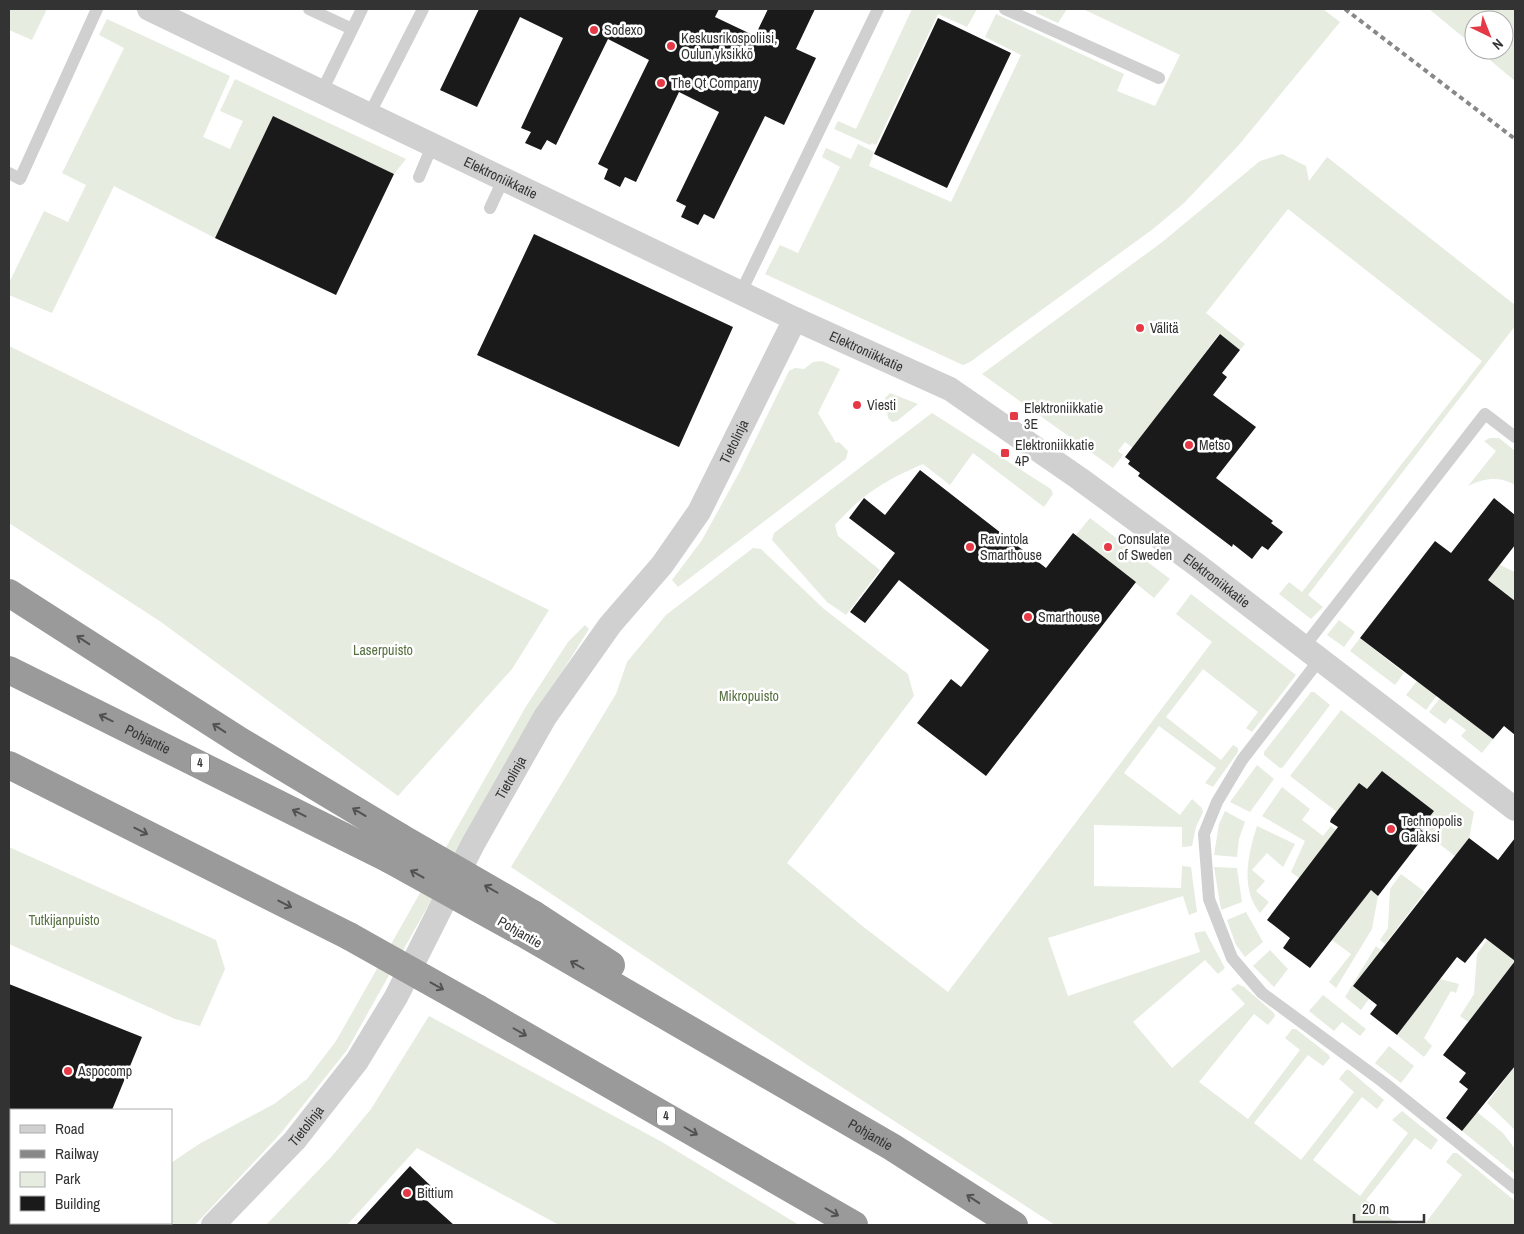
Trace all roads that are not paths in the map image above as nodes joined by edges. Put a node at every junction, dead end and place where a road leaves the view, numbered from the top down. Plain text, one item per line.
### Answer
1 (97, 9) edge
2 (149, 9) edge
3 (310, 9) edge
4 (362, 9) edge
5 (423, 9) edge
6 (878, 9) edge
7 (1005, 9) edge
8 (352, 29) junction
9 (1159, 78) dead end
10 (321, 93) junction
11 (369, 115) junction
12 (432, 146) junction
13 (9, 173) edge
14 (419, 177) dead end
15 (503, 180) junction
16 (490, 208) dead end
17 (741, 292) junction
18 (795, 318) junction
19 (1515, 437) edge
20 (9, 592) edge
21 (1312, 654) junction
22 (9, 670) edge
23 (9, 765) edge
24 (9, 774) edge
25 (97, 808) junction
26 (1515, 810) edge
27 (395, 848) junction
28 (1515, 1188) edge
29 (213, 1225) edge
30 (854, 1225) edge
31 (1014, 1225) edge

1 - 13 lane
2 - 10 street, Elektroniikkatie
3 - 8 lane
4 - 8 lane
5 - 11 lane
6 - 17 lane
7 - 9 lane
8 - 10 lane
10 - 11 street, Elektroniikkatie
11 - 12 street, Elektroniikkatie
12 - 14 lane
12 - 15 street, Elektroniikkatie
15 - 16 lane
15 - 17 street, Elektroniikkatie
17 - 18 street, Elektroniikkatie
18 - 21 street, Elektroniikkatie
18 - 29 street, Tietolinja
19 - 21 lane
27 -> 20 highway
21 - 26 street, Elektroniikkatie
21 - 28 lane
27 -> 22 highway, Pohjantie / 4
23 - 25 highway, 4
24 - 25 highway
25 -> 30 highway, 4, bridge
31 -> 27 highway, Pohjantie / 4, bridge

